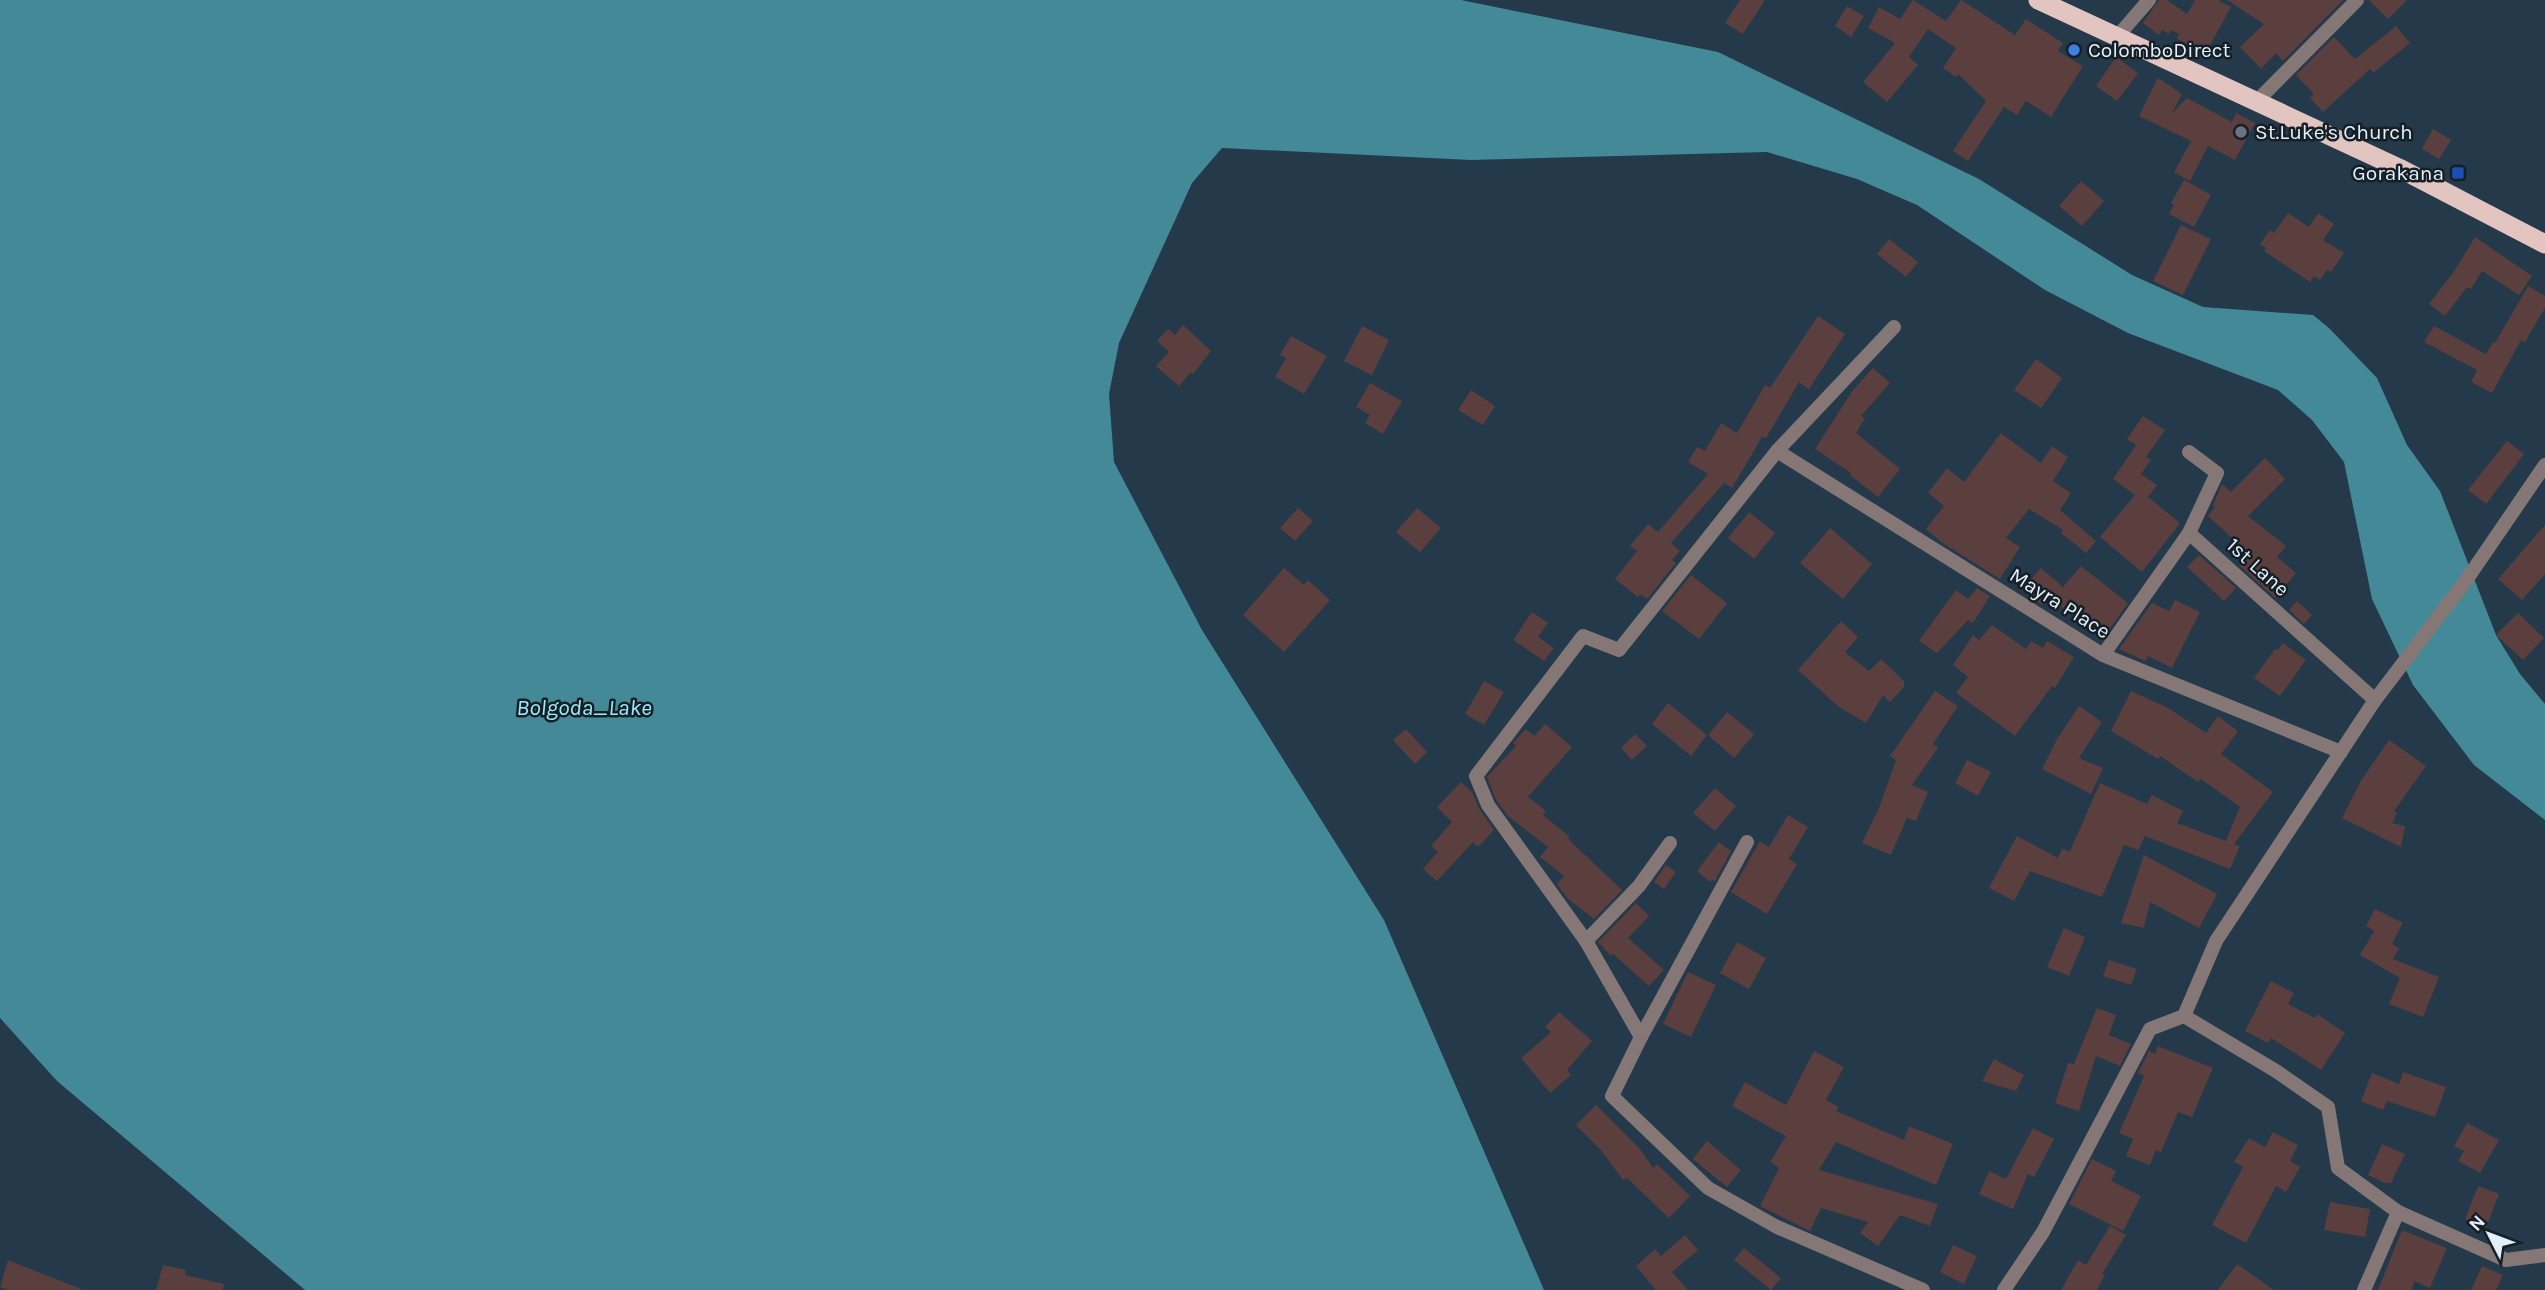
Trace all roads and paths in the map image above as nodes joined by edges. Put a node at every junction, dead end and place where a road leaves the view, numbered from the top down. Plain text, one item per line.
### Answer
1 (2038, 0) edge
2 (2149, 0) edge
3 (2357, 0) edge
4 (2116, 37) junction
5 (2257, 101) junction
6 (2545, 244) edge
7 (1894, 327) dead end
8 (1777, 451) junction
9 (2189, 452) dead end
10 (2545, 465) edge
11 (2189, 533) junction
12 (2103, 655) junction
13 (2378, 697) junction
14 (2341, 752) junction
15 (1747, 842) dead end
16 (1670, 843) dead end
17 (1586, 941) junction
18 (2185, 1016) junction
19 (1641, 1037) junction
20 (2398, 1212) junction
21 (2545, 1255) edge
22 (1923, 1290) edge
23 (2004, 1290) edge
24 (2364, 1290) edge

1 - 4 highway
2 - 4 street
3 - 5 street
4 - 5 highway
5 - 6 highway
7 - 8 street
8 - 12 street, Mayra Place
8 - 17 street
9 - 11 street
10 - 13 street
11 - 12 street
11 - 13 street, 1st Lane
12 - 14 street, Mayra Place
13 - 14 street
14 - 18 street
15 - 19 street
16 - 17 street
17 - 19 street
18 - 20 street
18 - 23 street
19 - 22 street
20 - 21 street
20 - 24 street

